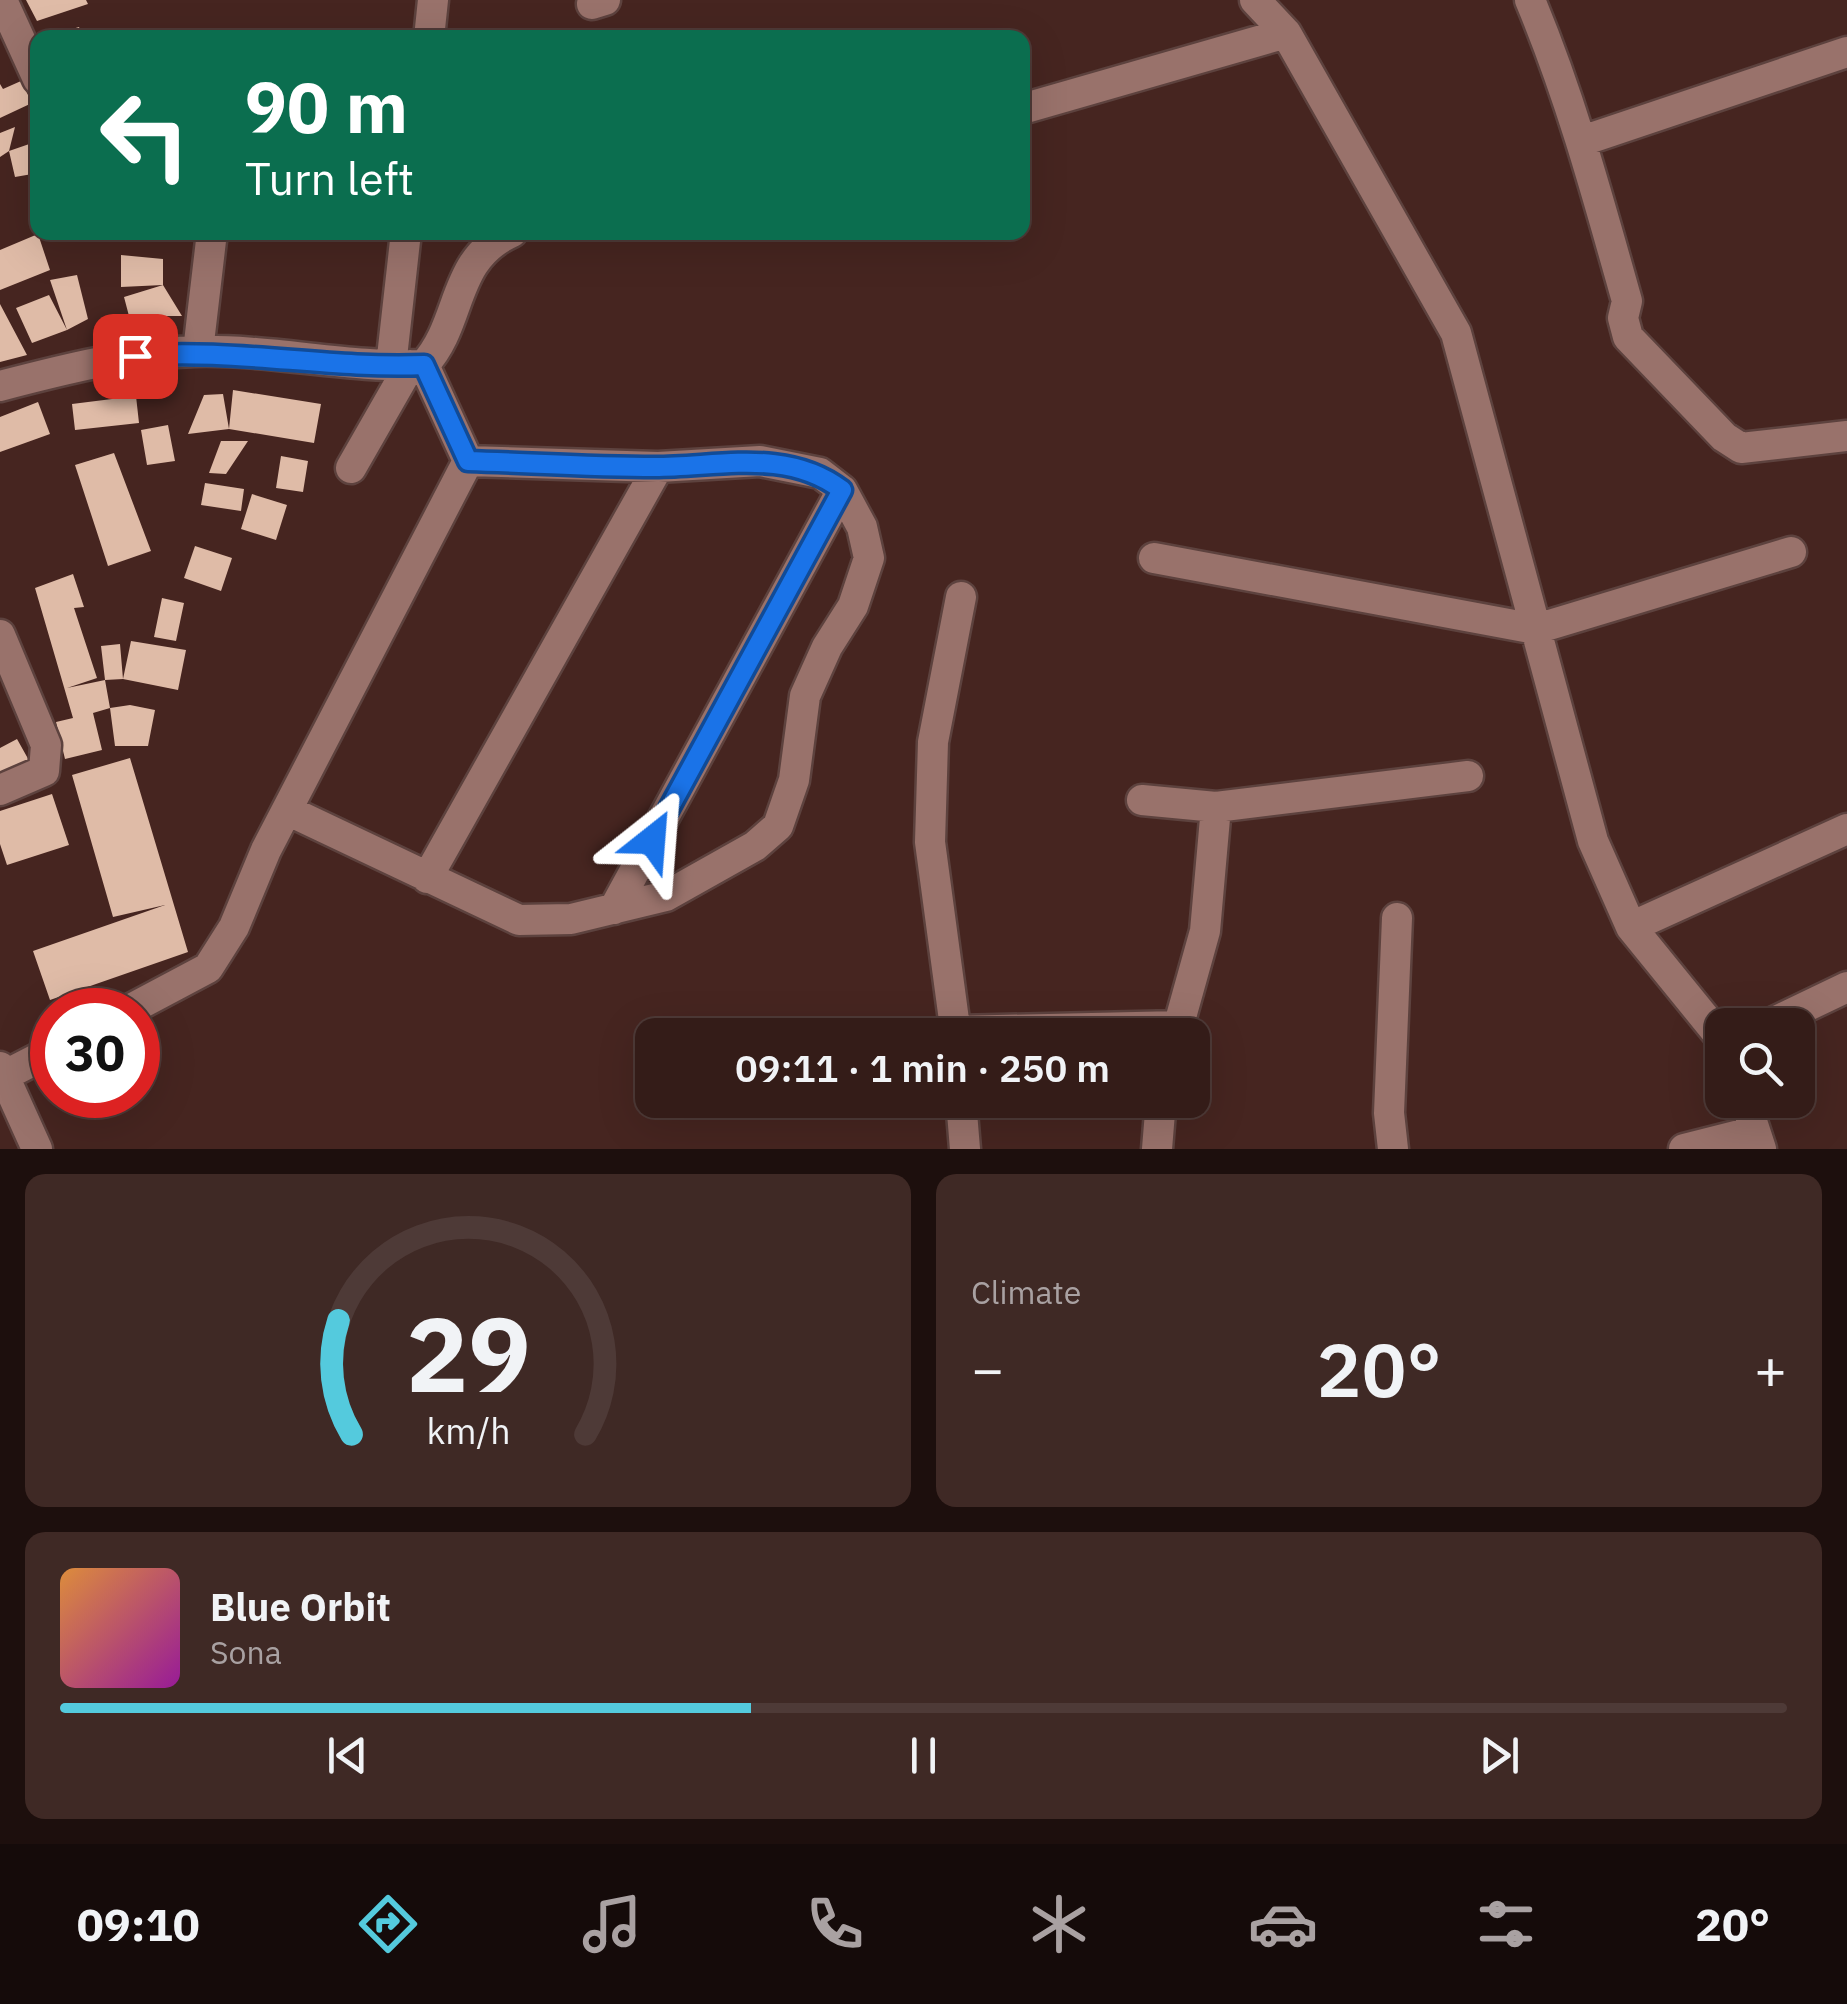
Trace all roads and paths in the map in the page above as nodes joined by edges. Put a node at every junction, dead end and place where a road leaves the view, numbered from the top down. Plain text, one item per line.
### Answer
1 (433, 0) edge
2 (1255, 0) edge
3 (1530, 0) edge
4 (4, 12) edge
5 (429, 30) edge
6 (1286, 33) junction
7 (1847, 52) edge
8 (30, 63) edge
9 (1030, 107) edge
10 (1582, 141) junction
11 (211, 240) edge
12 (406, 240) edge
13 (495, 240) edge
14 (198, 351) junction
15 (408, 366) junction
16 (0, 386) edge
17 (1847, 436) edge
18 (468, 461) junction
19 (658, 467) junction
20 (352, 468) dead end
21 (842, 490) junction
22 (1790, 552) dead end
23 (1154, 558) dead end
24 (961, 597) dead end
25 (1536, 630) junction
26 (0, 635) edge
27 (1468, 776) dead end
28 (0, 790) edge
29 (1142, 800) dead end
30 (1216, 807) junction
31 (289, 811) junction
32 (1847, 829) edge
33 (427, 878) junction
34 (614, 909) junction
35 (1397, 918) dead end
36 (1631, 927) junction
37 (1847, 987) edge
38 (160, 994) edge
39 (1803, 1008) edge
40 (954, 1018) edge
41 (1182, 1018) edge
42 (1705, 1018) edge
43 (30, 1061) edge
44 (2, 1074) edge
45 (962, 1118) edge
46 (1160, 1118) edge
47 (1758, 1140) edge
48 (37, 1149) edge
49 (965, 1149) edge
50 (1158, 1149) edge
51 (1393, 1149) edge
52 (1684, 1149) edge

1 - 5 street
2 - 6 street
3 - 10 street
4 - 8 street
6 - 9 street
6 - 25 street
7 - 10 street
10 - 17 street
11 - 14 street
12 - 15 street
13 - 15 street
14 - 15 street
14 - 16 street
15 - 18 street
15 - 20 street
18 - 19 street
18 - 31 street
19 - 21 street
19 - 33 street
21 - 34 street
21 - 34 street
22 - 25 street
23 - 25 street
24 - 40 street
25 - 36 street
26 - 28 street
27 - 30 street
29 - 30 street
30 - 41 street
31 - 33 street
31 - 38 street
32 - 36 street
33 - 34 street
35 - 51 street
36 - 42 street
37 - 39 street
43 - 44 street
44 - 48 street
45 - 49 street
46 - 50 street
47 - 52 street

